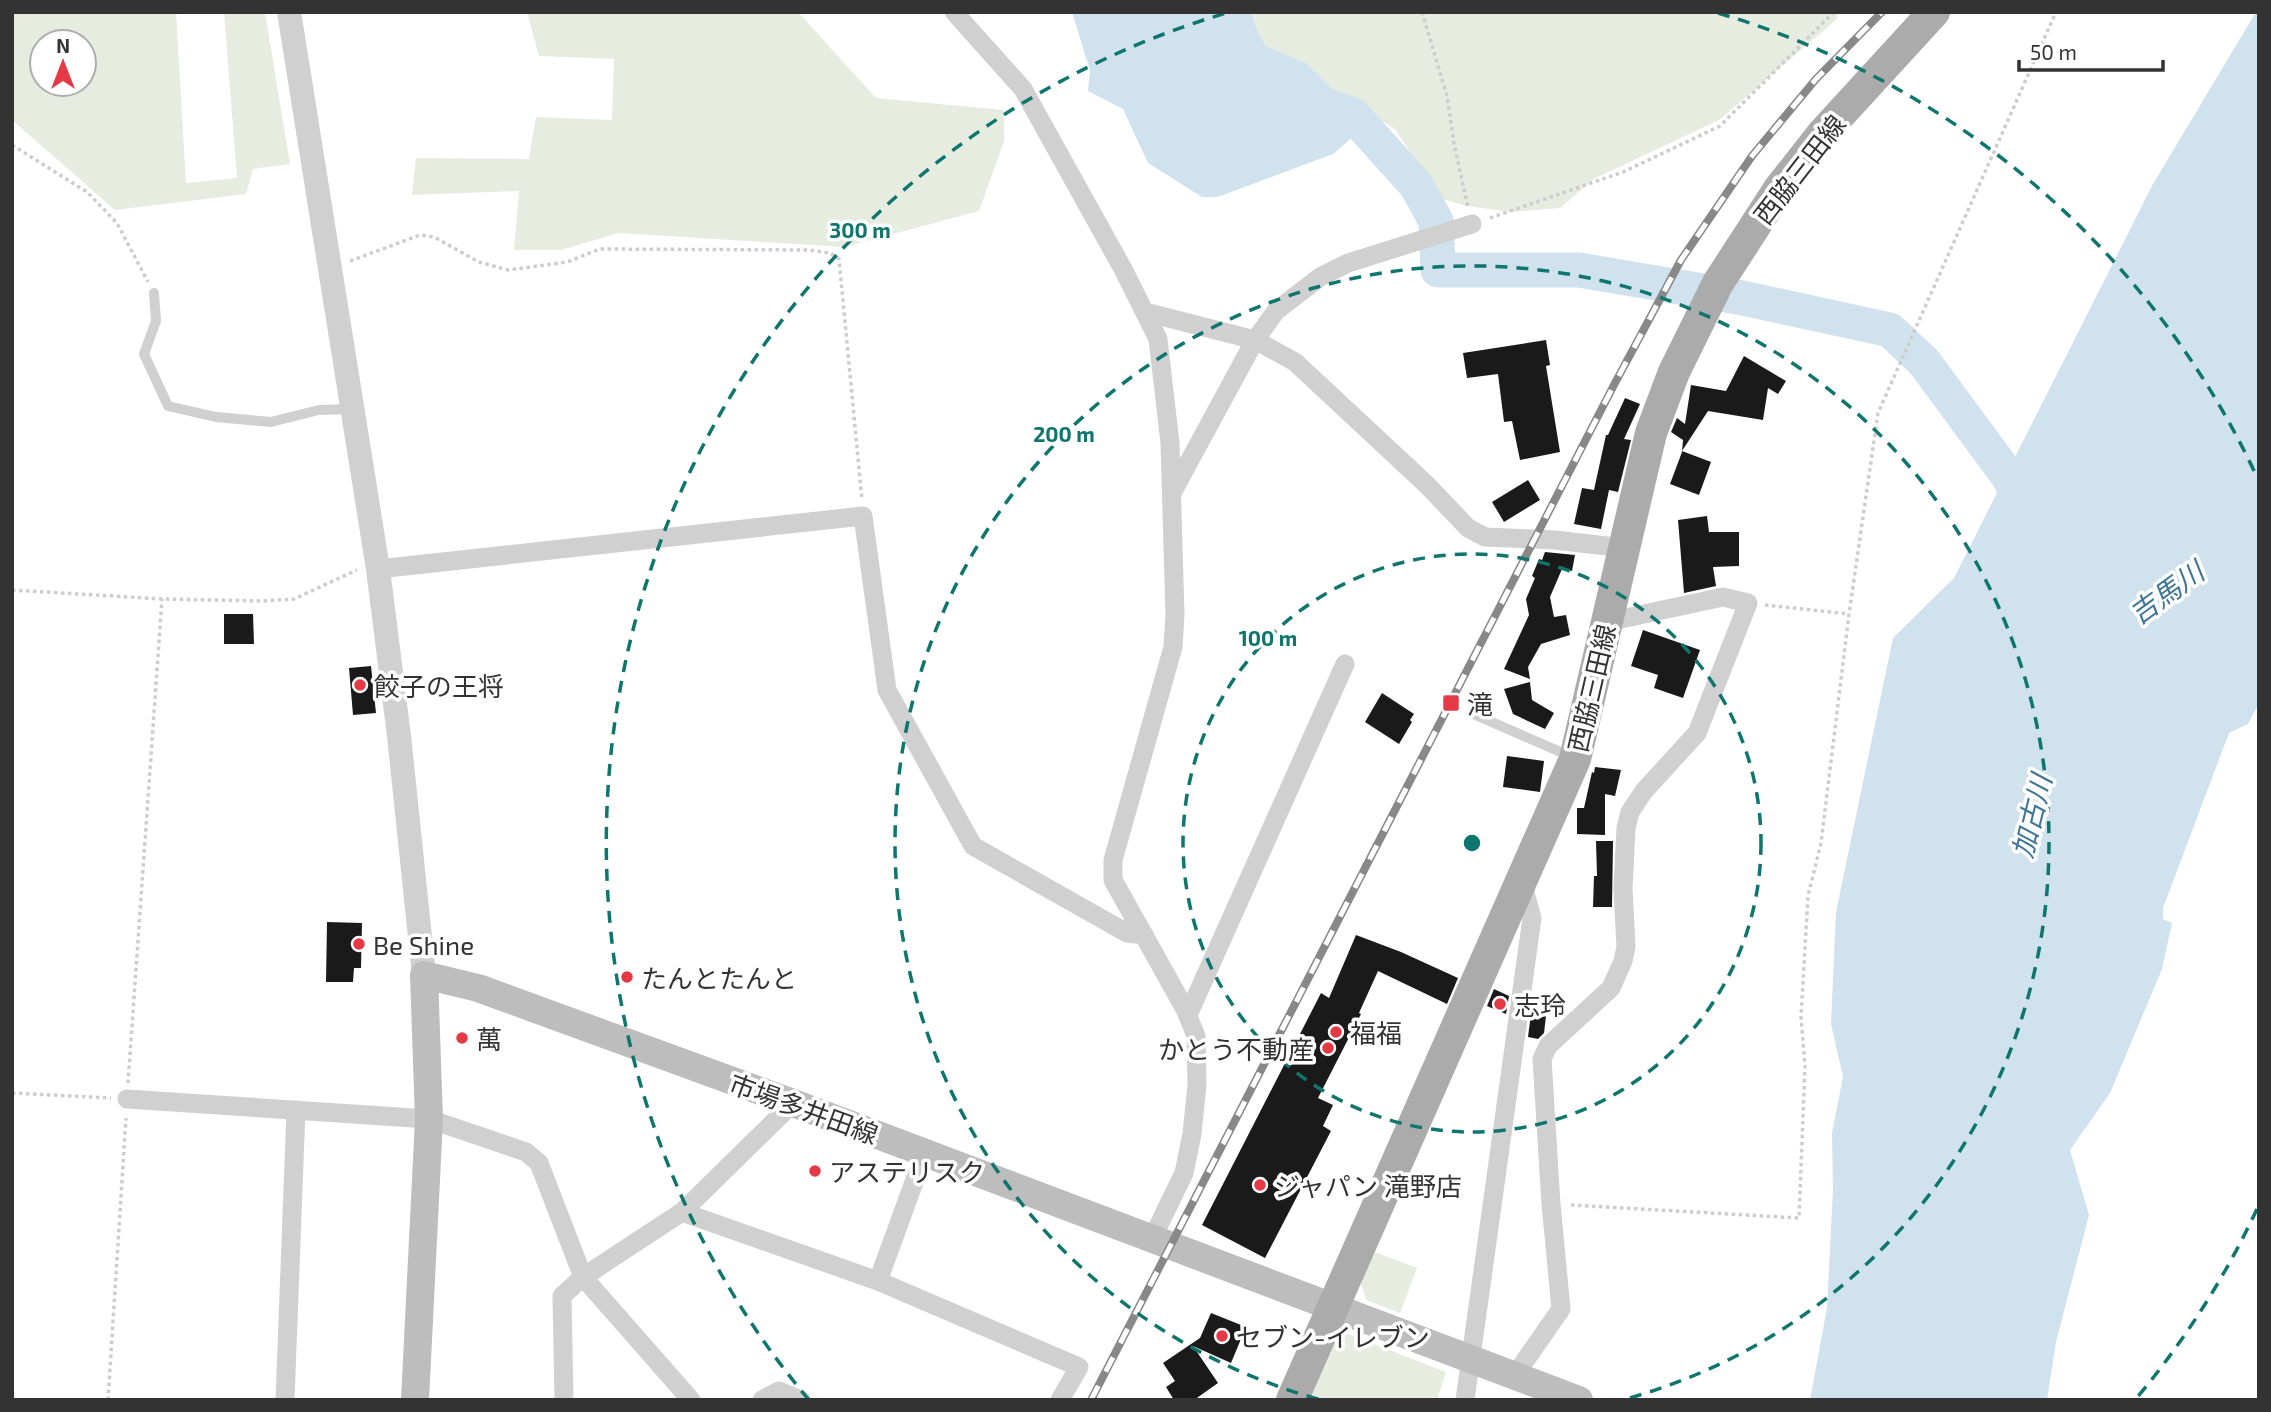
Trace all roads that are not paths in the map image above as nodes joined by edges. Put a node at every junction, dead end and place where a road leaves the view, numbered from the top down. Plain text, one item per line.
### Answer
1 (289, 12) edge
2 (954, 12) edge
3 (1934, 12) edge
4 (1472, 224) road end
5 (154, 293) road end
6 (1145, 312) junction
7 (1255, 340) junction
8 (353, 409) junction
9 (1172, 494) junction
10 (1624, 548) junction
11 (377, 565) junction
12 (1607, 622) junction
13 (1345, 664) dead end
14 (1471, 713) dead end
15 (1575, 759) junction
16 (1522, 882) junction
17 (1144, 935) junction
18 (424, 975) junction
19 (1188, 1015) junction
20 (127, 1099) road end
21 (793, 1103) junction
22 (296, 1110) junction
23 (429, 1119) junction
24 (925, 1153) junction
25 (682, 1212) junction
26 (1152, 1239) junction
27 (583, 1277) junction
28 (878, 1281) junction
29 (1333, 1307) junction
30 (1470, 1358) junction
31 (1515, 1375) junction
32 (285, 1400) edge
33 (415, 1400) edge
34 (564, 1400) edge
35 (691, 1400) edge
36 (762, 1400) edge
37 (801, 1400) edge
38 (1060, 1400) edge
39 (1292, 1400) edge
40 (1465, 1400) edge
41 (1579, 1400) edge

1 - 8 street
2 - 6 street
3 - 10 main road, 西脇三田線
4 - 7 street
5 - 8 lane
6 - 7 street
6 - 9 street
7 - 9 street
7 - 10 street
8 - 11 street
9 - 17 street
10 - 12 main road, 西脇三田線
11 - 17 street
11 - 18 street
12 - 15 main road, 西脇三田線
12 - 31 street
13 - 19 street
14 - 15 lane
15 - 16 main road, 西脇三田線
16 - 29 main road, 西脇三田線
16 - 30 street
17 - 19 street
18 - 21 main road, 市場多井田線
18 - 23 main road
19 - 26 street
20 - 22 street
21 - 24 main road, 市場多井田線
21 - 25 street
22 - 23 street
22 - 32 street
23 - 27 street
23 - 33 main road
24 - 26 main road, 市場多井田線
24 - 28 street
25 - 27 street
25 - 28 street
26 - 29 main road, 市場多井田線
27 - 34 street
27 - 35 street
28 - 38 street
29 - 30 main road, 市場多井田線
29 - 39 main road, 西脇三田線
30 - 31 main road, 市場多井田線
30 - 40 street
31 - 41 main road, 市場多井田線
36 - 37 street

